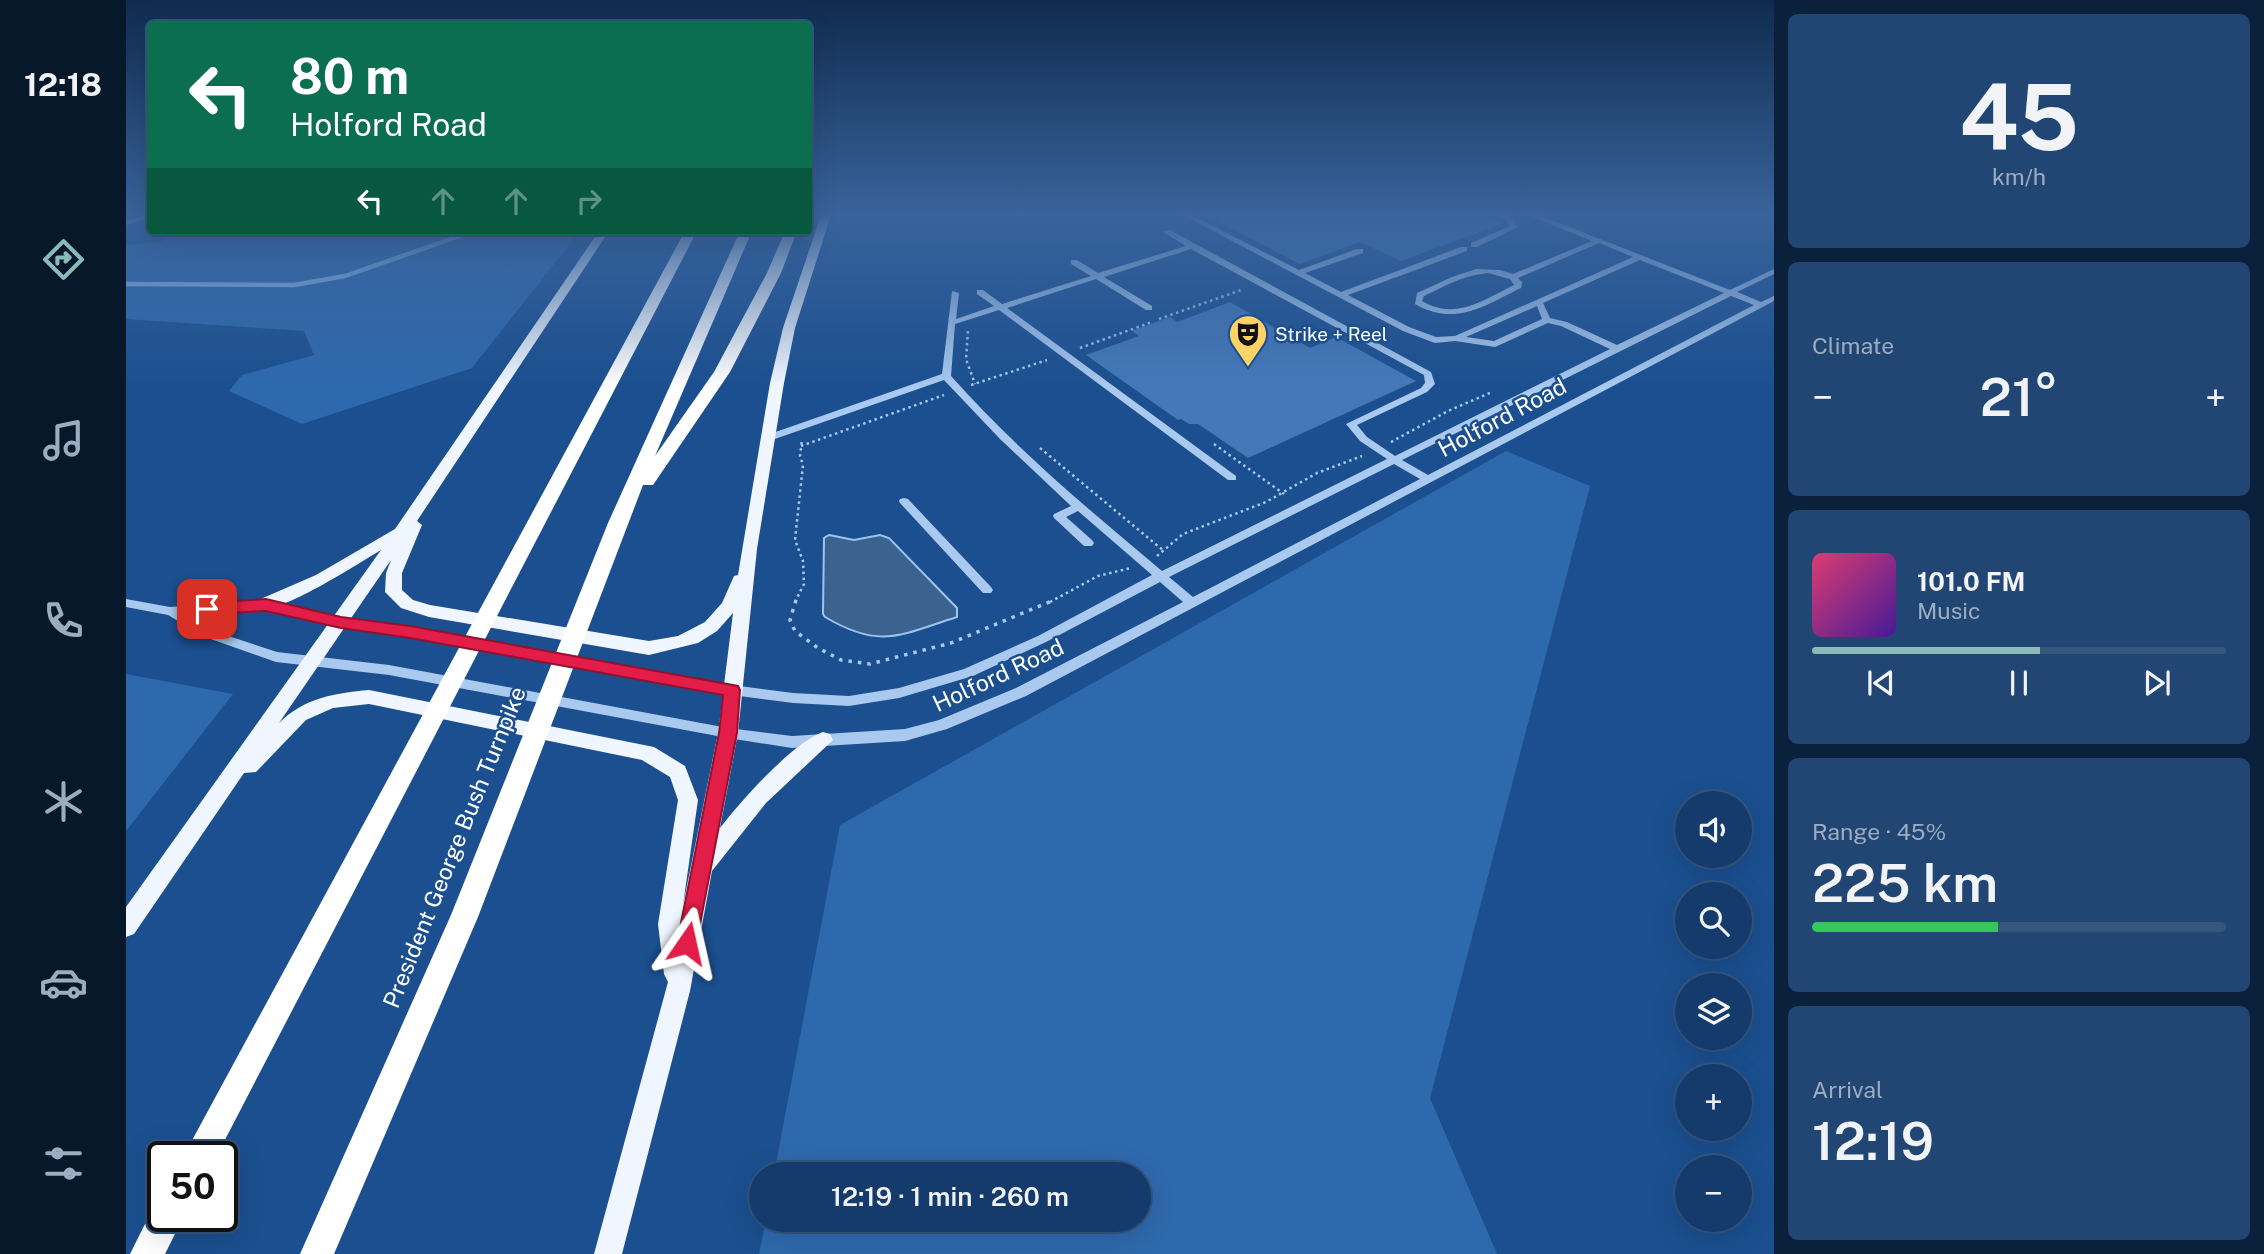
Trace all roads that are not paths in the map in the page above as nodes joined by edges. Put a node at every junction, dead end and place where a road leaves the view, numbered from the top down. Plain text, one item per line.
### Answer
1 (577, 271) edge
2 (670, 271) edge
3 (729, 271) edge
4 (775, 271) edge
5 (808, 271) edge
6 (1088, 271) edge
7 (1114, 271) edge
8 (1237, 271) edge
9 (1293, 271) edge
10 (1305, 271) edge
11 (1405, 271) edge
12 (1476, 271) edge
13 (1490, 271) edge
14 (1528, 271) edge
15 (1610, 271) edge
16 (1675, 271) edge
17 (1774, 271) edge
18 (1298, 273) junction
19 (1097, 276) junction
20 (1513, 277) junction
21 (980, 292) dead end
22 (955, 293) dead end
23 (1732, 293) junction
24 (1341, 295) junction
25 (1774, 298) edge
26 (1539, 302) junction
27 (1762, 304) junction
28 (999, 307) junction
29 (1149, 308) dead end
30 (1547, 320) junction
31 (951, 323) junction
32 (1457, 338) junction
33 (1618, 349) junction
34 (946, 376) junction
35 (768, 438) junction
36 (1397, 460) junction
37 (1232, 478) dead end
38 (1428, 480) junction
39 (425, 495) junction
40 (904, 501) dead end
41 (1080, 506) junction
42 (617, 523) junction
43 (403, 528) junction
44 (1088, 543) dead end
45 (748, 561) junction
46 (1161, 576) junction
47 (987, 590) dead end
48 (126, 603) edge
49 (1192, 603) junction
50 (262, 605) junction
51 (170, 611) junction
52 (341, 622) junction
53 (314, 660) junction
54 (732, 690) junction
55 (728, 733) junction
56 (823, 740) junction
57 (205, 811) junction
58 (701, 870) junction
59 (126, 926) edge
60 (678, 991) junction
61 (208, 1141) edge
62 (359, 1161) junction
63 (159, 1232) edge
64 (147, 1254) edge
65 (317, 1254) edge
66 (326, 1254) edge
67 (608, 1254) edge

1 - 39 main road
2 - 61 highway
3 - 42 highway, President George Bush Turnpike
4 - 42 highway
5 - 35 main road
6 - 19 street
7 - 19 street
8 - 36 street
9 - 18 street
10 - 18 street
11 - 24 street
12 - 20 street
13 - 20 street
14 - 20 street
15 - 26 street
16 - 23 street
17 - 23 street, Holford Road
18 - 24 street
19 - 28 street
19 - 29 street
21 - 28 street
22 - 31 street
23 - 27 street
23 - 33 street, Holford Road
24 - 32 street
25 - 27 street, Holford Road
26 - 30 street
26 - 32 street
27 - 38 street, Holford Road
28 - 31 street
28 - 37 street
30 - 32 street
30 - 33 street
31 - 34 street
33 - 36 street, Holford Road
34 - 35 street
34 - 41 street
35 - 45 main road
36 - 38 street
36 - 46 street, Holford Road
38 - 49 street, Holford Road
39 - 43 main road
39 - 45 main road
40 - 47 street
41 - 44 street
41 - 46 street
42 - 62 highway, President George Bush Turnpike
43 - 50 main road
43 - 52 main road
45 - 54 main road
46 - 49 street
46 - 54 street, Holford Road
48 - 51 street, Holford Road
49 - 56 street, Holford Road
50 - 51 street, Holford Road
50 - 52 street, Holford Road
51 - 53 street, Holford Road
52 - 53 main road
52 - 54 street, Holford Road
53 - 55 street, Holford Road
53 - 57 main road
54 - 55 main road
55 - 56 street, Holford Road
55 - 58 main road
56 - 58 main road
57 - 59 main road
57 - 60 main road
58 - 60 main road
60 - 67 main road
62 - 65 highway, President George Bush Turnpike
62 - 66 highway
63 - 64 highway

